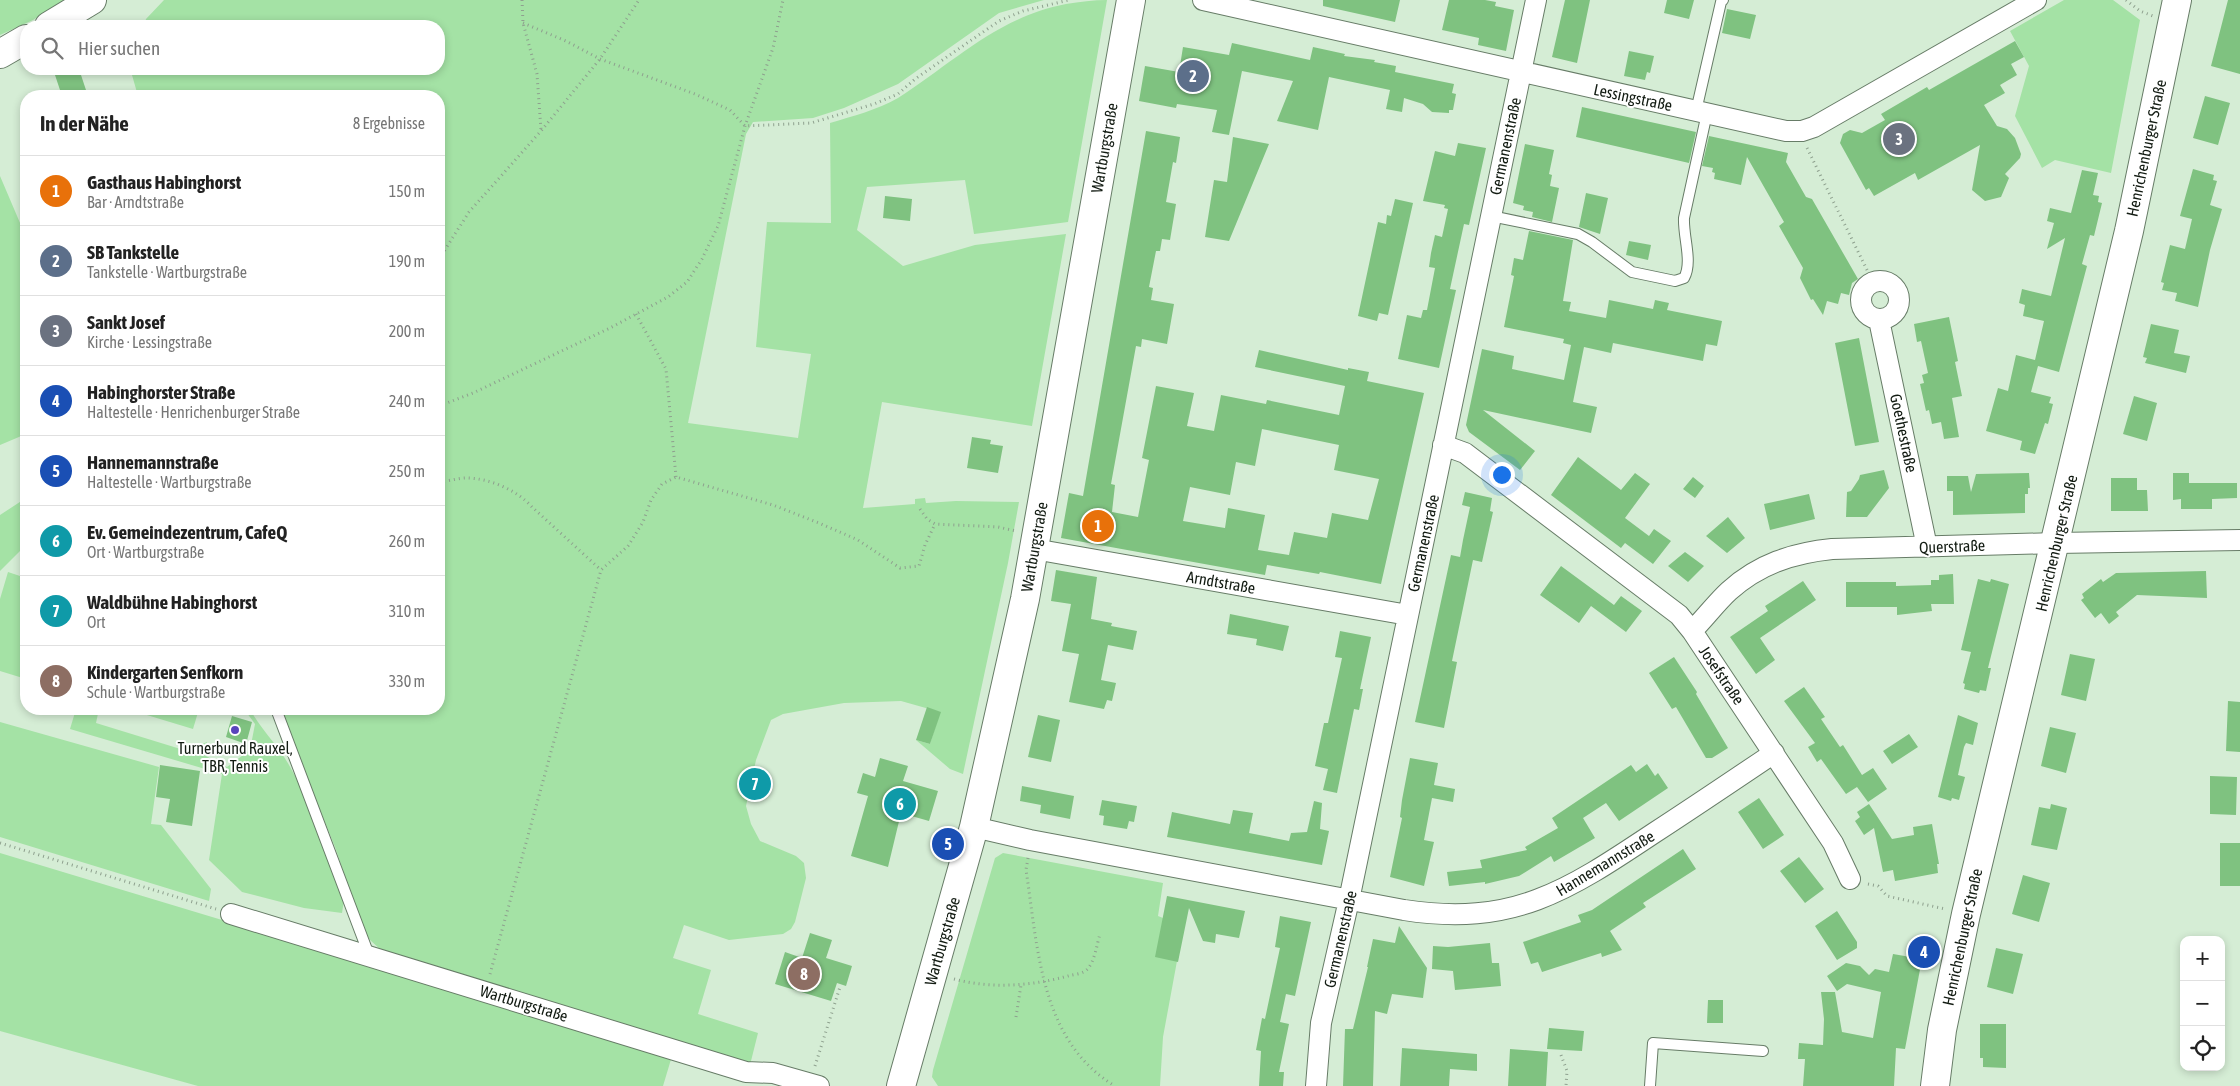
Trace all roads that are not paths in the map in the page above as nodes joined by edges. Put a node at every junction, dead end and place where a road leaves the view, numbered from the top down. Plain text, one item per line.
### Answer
1 (92, 0) edge
2 (1131, 0) edge
3 (1203, 0) edge
4 (1536, 0) edge
5 (1723, 0) edge
6 (2036, 0) edge
7 (2174, 12) edge
8 (59, 20) edge
9 (20, 42) edge
10 (0, 54) edge
11 (1520, 72) junction
12 (1701, 112) junction
13 (1491, 216) junction
14 (1879, 320) junction
15 (1444, 445) junction
16 (2240, 540) edge
17 (1035, 542) junction
18 (2056, 543) junction
19 (1927, 547) junction
20 (1408, 615) junction
21 (1692, 631) junction
22 (278, 715) edge
23 (1774, 753) junction
24 (974, 828) junction
25 (1850, 878) road end
26 (1349, 900) junction
27 (231, 914) road end
28 (369, 955) junction
29 (1763, 1051) dead end
30 (814, 1085) edge
31 (901, 1086) edge
32 (1316, 1086) edge
33 (1650, 1086) edge
34 (1935, 1086) edge

1 - 8 main road
2 - 17 main road, Wartburgstraße
3 - 11 street, Lessingstraße
4 - 11 street, Germanenstraße
5 - 12 lane
6 - 12 street, Lessingstraße
7 - 18 main road, Henrichenburger Straße
9 - 10 main road
11 - 12 street, Lessingstraße
11 - 13 street, Germanenstraße
12 - 13 lane
13 - 15 street, Germanenstraße
14 - 14 street
14 - 19 street, Goethestraße
15 - 20 street, Germanenstraße
15 - 21 street, Josefstraße
16 - 18 street, Querstraße
17 - 20 street, Arndtstraße
17 - 24 main road, Wartburgstraße
18 - 19 street, Querstraße
18 - 34 main road, Henrichenburger Straße
19 - 21 street, Querstraße
20 - 26 street, Germanenstraße
21 - 23 street, Josefstraße
22 - 28 lane
23 - 25 street, Josefstraße
23 - 26 street, Hannemannstraße
24 - 26 street, Hannemannstraße
24 - 31 main road, Wartburgstraße
26 - 32 street, Germanenstraße
27 - 28 street, Wartburgstraße
28 - 30 street, Wartburgstraße
29 - 33 lane

